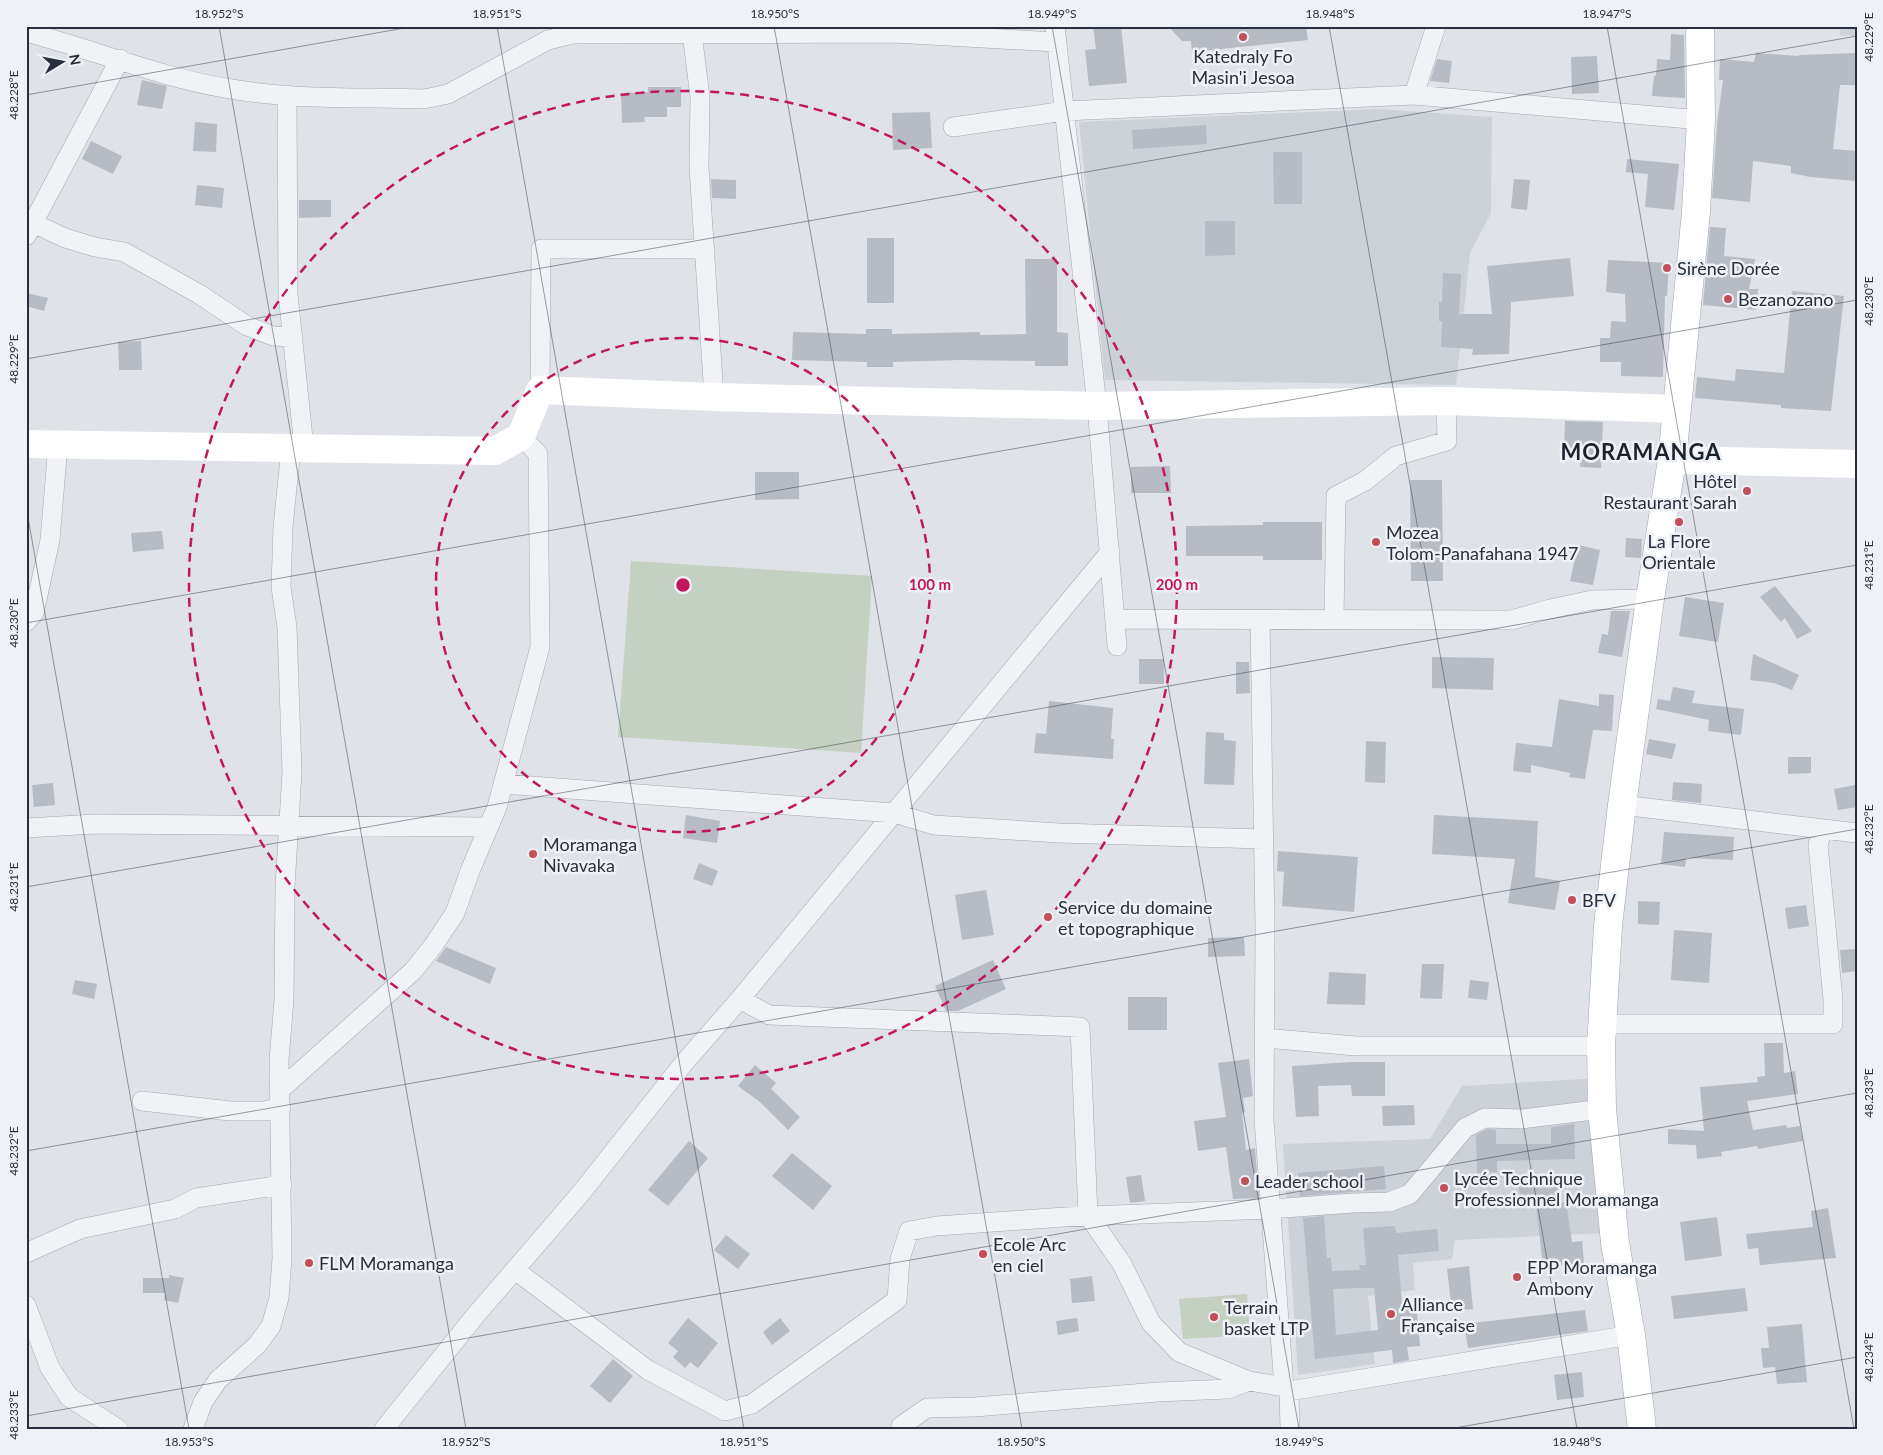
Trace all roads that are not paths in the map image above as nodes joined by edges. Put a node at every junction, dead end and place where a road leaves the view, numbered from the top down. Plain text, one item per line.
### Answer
1 (1436, 26) edge
2 (1700, 26) edge
3 (26, 32) edge
4 (692, 33) junction
5 (1056, 34) edge
6 (120, 59) junction
7 (287, 95) junction
8 (1414, 96) junction
9 (1065, 111) junction
10 (1701, 120) junction
11 (953, 127) dead end
12 (29, 230) edge
13 (705, 249) junction
14 (293, 337) junction
15 (540, 390) junction
16 (714, 397) junction
17 (1446, 401) junction
18 (1097, 406) junction
19 (1676, 410) junction
20 (521, 436) junction
21 (26, 444) edge
22 (58, 445) junction
23 (297, 448) junction
24 (1672, 460) junction
25 (1857, 464) edge
26 (1110, 552) junction
27 (1650, 599) junction
28 (1115, 619) junction
29 (1260, 620) junction
30 (1334, 620) junction
31 (26, 622) edge
32 (1117, 646) dead end
33 (503, 784) junction
34 (1622, 805) junction
35 (894, 813) junction
36 (288, 826) junction
37 (488, 827) junction
38 (26, 828) edge
39 (1823, 829) junction
40 (1857, 833) edge
41 (1263, 839) junction
42 (740, 999) junction
43 (1601, 1035) junction
44 (1264, 1038) junction
45 (281, 1098) junction
46 (142, 1100) dead end
47 (1602, 1109) junction
48 (282, 1185) junction
49 (1270, 1209) junction
50 (1088, 1216) junction
51 (26, 1252) edge
52 (515, 1270) junction
53 (26, 1305) edge
54 (1631, 1336) junction
55 (1249, 1381) junction
56 (1286, 1389) junction
57 (901, 1426) dead end
58 (118, 1429) edge
59 (193, 1429) edge
60 (384, 1429) edge
61 (1290, 1429) edge
62 (1642, 1429) edge

1 - 8 street
2 - 10 street
3 - 6 street
4 - 5 street
4 - 7 street
4 - 13 street
5 - 9 street
6 - 7 street
6 - 12 street
7 - 14 street
8 - 9 street
8 - 10 street
9 - 11 street
9 - 18 street
10 - 19 street
12 - 14 street
13 - 15 street
13 - 16 street
14 - 23 street
15 - 16 street
15 - 20 street
16 - 18 street
17 - 18 street
17 - 19 street
17 - 30 street
18 - 26 street
19 - 24 street
20 - 23 street
20 - 33 street
21 - 22 street
22 - 23 street
22 - 31 street
23 - 36 street
24 - 25 street
24 - 27 street
26 - 28 street
26 - 35 street
27 - 30 street
27 - 34 street
28 - 29 street
28 - 32 street
29 - 30 street
29 - 41 street
33 - 35 street
33 - 37 street
34 - 39 street
34 - 43 street
35 - 41 street
35 - 42 street
36 - 37 street
36 - 38 street
36 - 45 street
37 - 45 street
39 - 40 street
39 - 43 street
41 - 44 street
42 - 50 street
42 - 52 street
43 - 44 street
43 - 47 street
44 - 49 street
45 - 46 street
45 - 48 street
47 - 49 street
47 - 54 street
48 - 51 street
48 - 59 street
49 - 50 street
49 - 56 street
50 - 52 street
50 - 55 street
52 - 60 street
53 - 58 street
54 - 56 street
54 - 62 street
55 - 56 street
55 - 57 street
56 - 61 street

